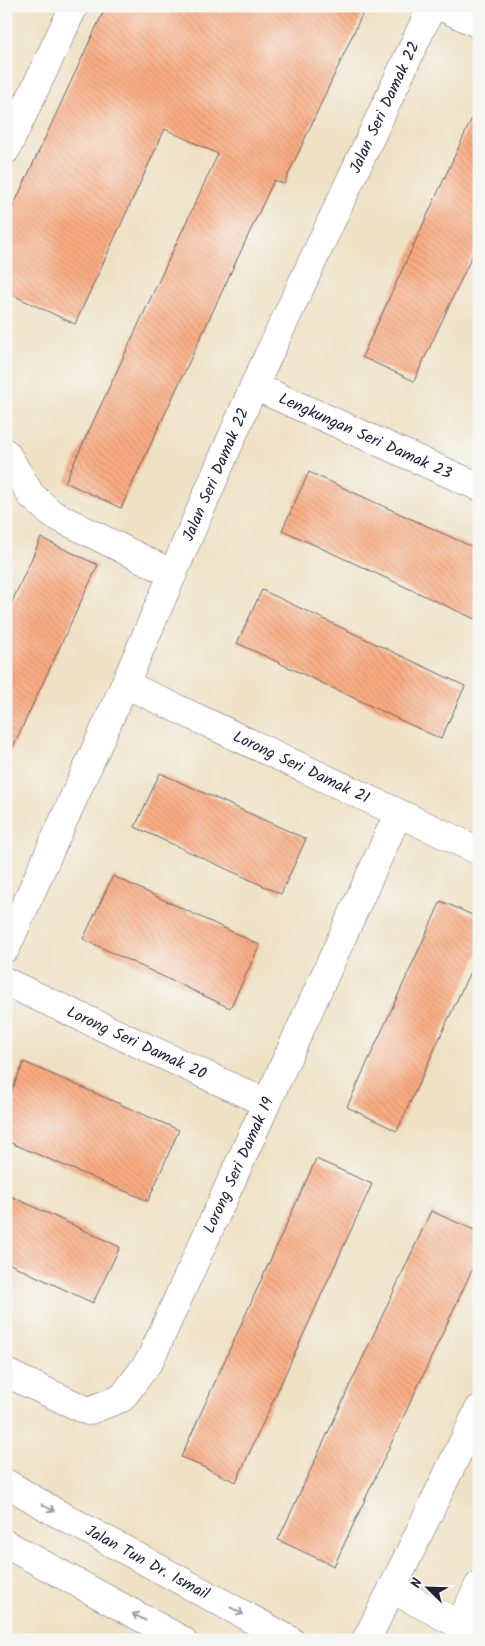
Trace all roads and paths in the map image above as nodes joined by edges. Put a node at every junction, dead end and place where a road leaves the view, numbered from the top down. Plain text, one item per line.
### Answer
1 (74, 6) edge
2 (432, 6) edge
3 (440, 6) edge
4 (479, 24) edge
5 (10, 130) edge
6 (254, 386) junction
7 (6, 453) edge
8 (479, 487) edge
9 (173, 574) junction
10 (125, 684) junction
11 (398, 814) junction
12 (479, 851) edge
13 (6, 948) edge
14 (6, 982) edge
15 (266, 1103) junction
16 (6, 1373) edge
17 (479, 1409) edge
18 (6, 1483) edge
19 (6, 1544) edge
20 (479, 1585) edge
21 (392, 1589) junction
22 (470, 1630) edge
23 (182, 1640) edge
24 (290, 1640) edge
25 (366, 1640) edge

1 - 5 street
2 - 6 street, Jalan Seri Damak 22
3 - 4 street
6 - 8 street, Lengkungan Seri Damak 23
6 - 9 street, Jalan Seri Damak 22
7 - 9 street
9 - 10 street, Jalan Seri Damak 22
10 - 11 street, Lorong Seri Damak 21
10 - 13 street, Jalan Seri Damak 22
11 - 12 street, Lorong Seri Damak 21
11 - 15 street, Lorong Seri Damak 19
14 - 15 street, Lorong Seri Damak 20
15 - 16 street, Lorong Seri Damak 19
17 - 21 street
18 -> 24 street, Jalan Tun Dr. Ismail
23 -> 19 street
20 - 22 street
21 - 22 street
21 - 25 street

